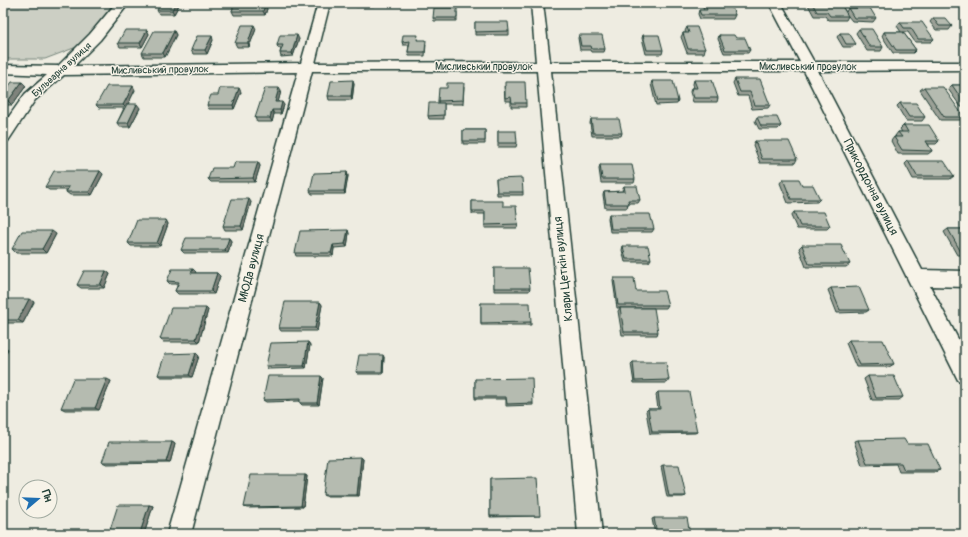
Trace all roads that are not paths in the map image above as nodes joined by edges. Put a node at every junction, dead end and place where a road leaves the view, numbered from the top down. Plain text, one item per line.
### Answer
1 (123, 3) edge
2 (324, 3) edge
3 (537, 3) edge
4 (775, 3) edge
5 (543, 66) junction
6 (809, 66) junction
7 (965, 66) edge
8 (306, 67) junction
9 (3, 69) edge
10 (61, 71) junction
11 (3, 137) edge
12 (917, 278) junction
13 (965, 279) edge
14 (965, 373) edge
15 (179, 534) edge
16 (590, 534) edge

1 - 10 street, Бульварна вулиця
2 - 8 street, МЮДа вулиця
3 - 5 street, Клари Цеткін вулиця
4 - 6 street, Прикордонна вулиця
5 - 6 street, Мисливський провулок
5 - 8 street, Мисливський провулок
5 - 16 street, Клари Цеткін вулиця
6 - 7 street, Мисливський провулок
6 - 12 street, Прикордонна вулиця
8 - 10 street, Мисливський провулок
8 - 15 street, МЮДа вулиця
9 - 10 street, Мисливський провулок
10 - 11 street, Бульварна вулиця
12 - 13 street
12 - 14 street, Прикордонна вулиця

